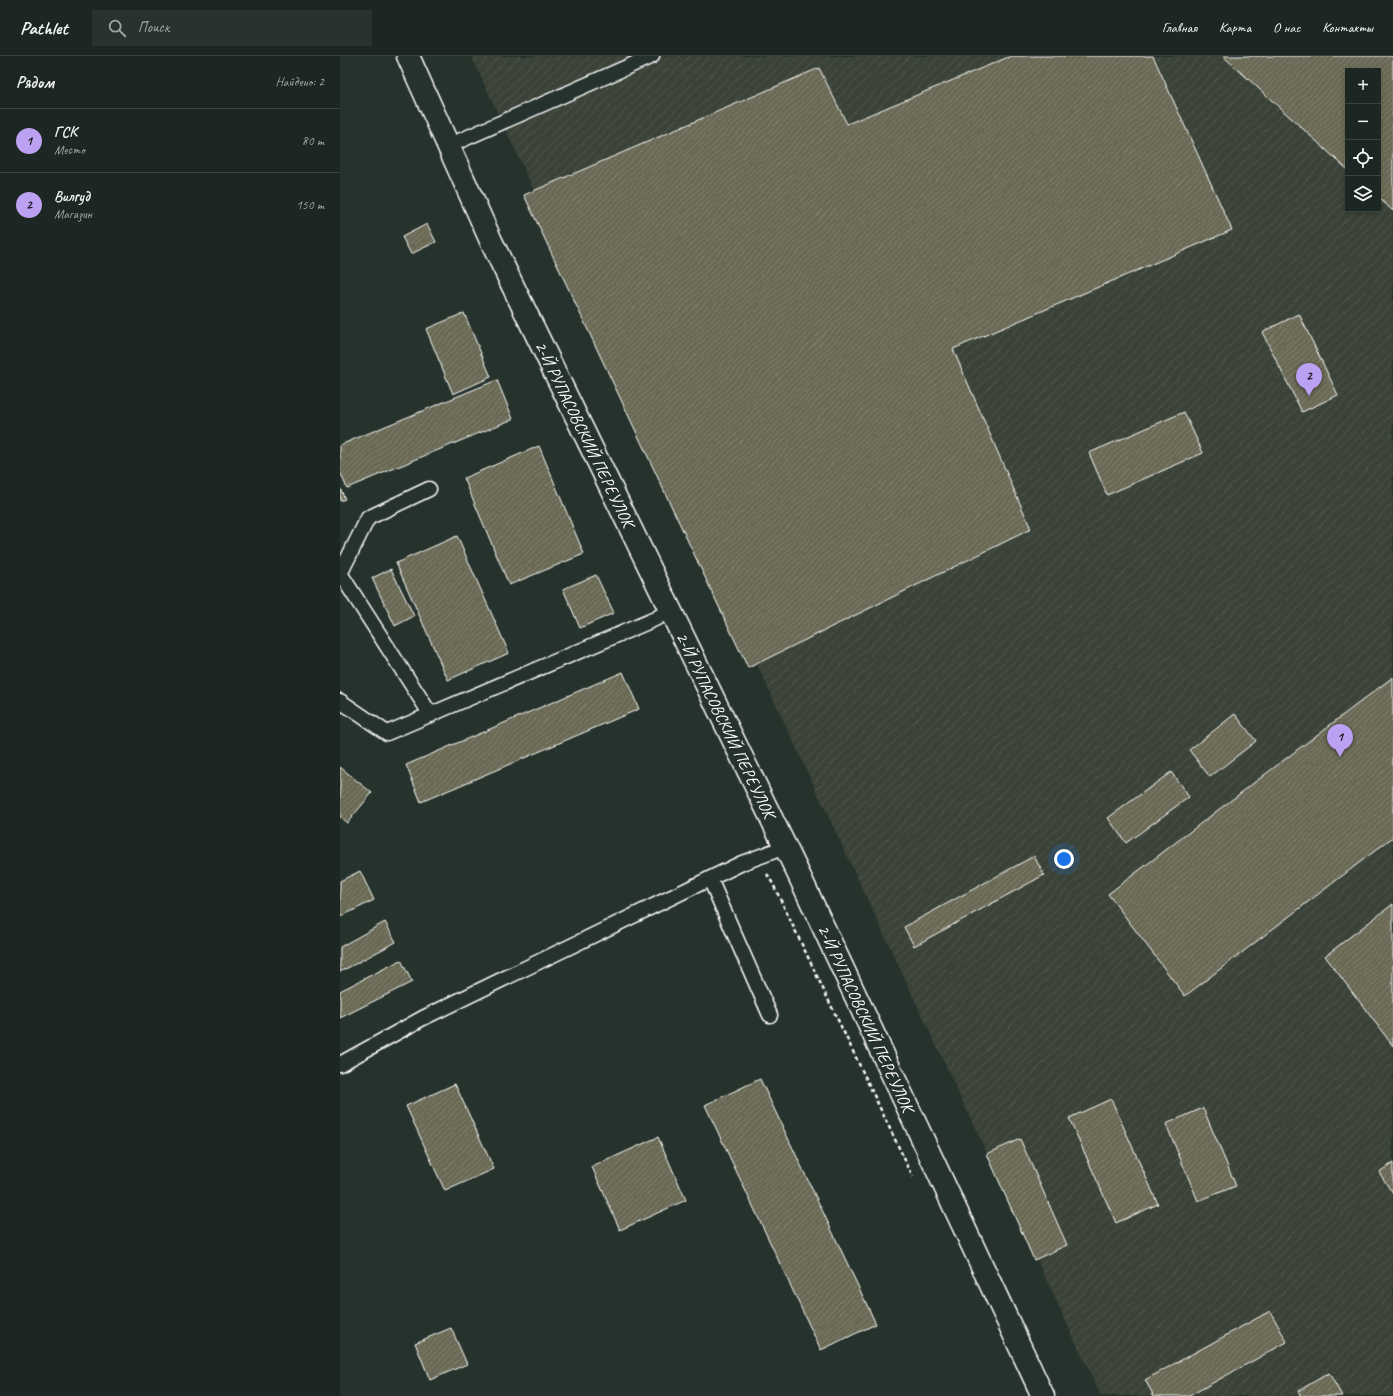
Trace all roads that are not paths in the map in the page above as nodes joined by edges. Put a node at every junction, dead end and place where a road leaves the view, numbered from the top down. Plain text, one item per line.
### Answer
1 (408, 56) edge
2 (652, 56) edge
3 (448, 146) junction
4 (429, 489) dead end
5 (340, 574) edge
6 (670, 610) junction
7 (340, 701) edge
8 (431, 715) junction
9 (785, 847) junction
10 (710, 879) junction
11 (770, 1015) dead end
12 (340, 1064) edge
13 (1042, 1396) edge

1 - 3 street, 2-Й РУПАСОВСКИЙ ПЕРЕУЛОК
2 - 3 lane
3 - 6 street, 2-Й РУПАСОВСКИЙ ПЕРЕУЛОК
4 - 5 lane
5 - 8 lane
6 - 8 lane
6 - 9 street, 2-Й РУПАСОВСКИЙ ПЕРЕУЛОК
7 - 8 lane
9 - 10 lane
9 - 13 street, 2-Й РУПАСОВСКИЙ ПЕРЕУЛОК
10 - 11 lane
10 - 12 lane

